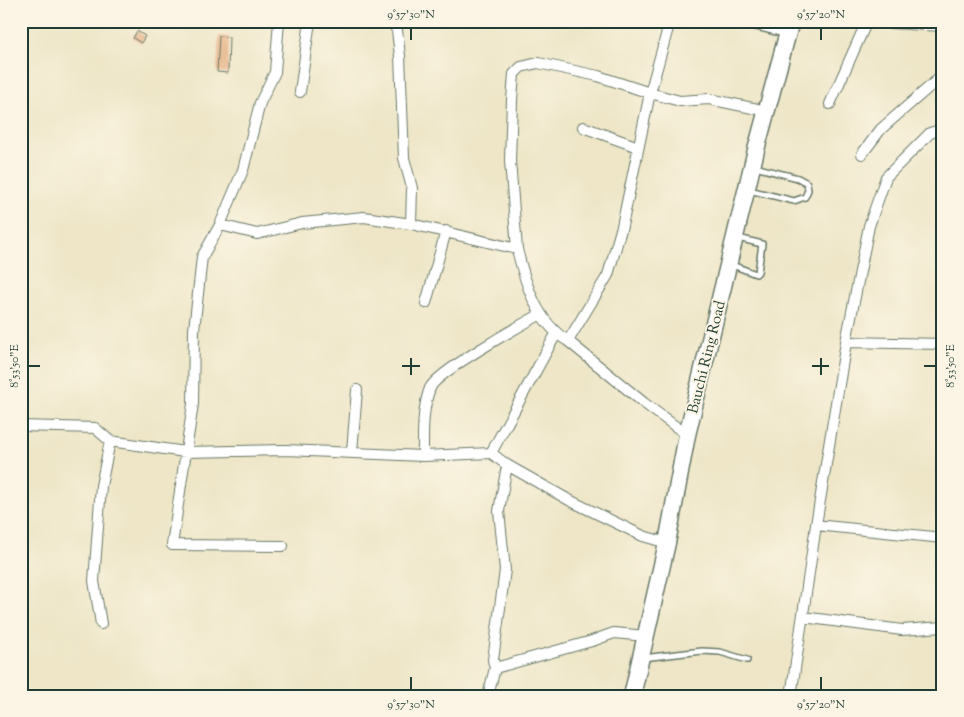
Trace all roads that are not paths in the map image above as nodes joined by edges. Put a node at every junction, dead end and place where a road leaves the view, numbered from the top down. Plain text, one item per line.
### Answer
1 (279, 21) edge
2 (310, 21) edge
3 (392, 21) edge
4 (670, 21) edge
5 (732, 21) edge
6 (855, 21) edge
7 (867, 22) edge
8 (943, 26) edge
9 (789, 28) edge
10 (943, 75) edge
11 (300, 92) dead end
12 (650, 94) junction
13 (830, 104) dead end
14 (767, 111) junction
15 (583, 127) dead end
16 (943, 129) edge
17 (638, 147) junction
18 (862, 154) dead end
19 (752, 166) junction
20 (746, 190) junction
21 (411, 224) junction
22 (220, 225) junction
23 (446, 231) junction
24 (735, 238) junction
25 (517, 249) junction
26 (728, 264) junction
27 (426, 303) dead end
28 (541, 314) junction
29 (556, 334) junction
30 (568, 342) junction
31 (846, 342) junction
32 (943, 344) edge
33 (357, 390) dead end
34 (21, 426) edge
35 (687, 436) junction
36 (110, 441) junction
37 (185, 452) junction
38 (352, 452) junction
39 (491, 453) junction
40 (423, 456) junction
41 (507, 465) junction
42 (816, 525) junction
43 (943, 538) edge
44 (667, 543) junction
45 (282, 546) dead end
46 (803, 617) junction
47 (101, 624) dead end
48 (943, 627) edge
49 (646, 636) junction
50 (640, 659) junction
51 (747, 660) dead end
52 (495, 668) junction
53 (488, 696) edge
54 (632, 696) edge
55 (791, 696) edge

1 - 22 street
2 - 11 street
3 - 21 street
4 - 12 street
5 - 9 lane
6 - 7 street
7 - 8 street
7 - 13 street
9 - 14 main road, Bauchi Ring Road
10 - 18 street
12 - 14 street
12 - 17 street
12 - 25 street
14 - 19 main road, Bauchi Ring Road
15 - 17 street
16 - 31 street
17 - 30 street
19 - 20 main road, Bauchi Ring Road
19 - 20 lane
20 - 24 main road, Bauchi Ring Road
21 - 22 street
21 - 23 street
22 - 37 street
23 - 25 street
23 - 27 street
24 - 26 main road, Bauchi Ring Road
24 - 26 lane
25 - 28 street
26 - 35 main road, Bauchi Ring Road
28 - 29 street
28 - 40 street
29 - 30 street
29 - 39 street
30 - 35 street
31 - 32 street
31 - 42 street
33 - 38 street
34 - 36 street
35 - 44 main road, Bauchi Ring Road
36 - 37 street
36 - 47 street
37 - 38 street
37 - 45 street
38 - 40 street
39 - 40 street
39 - 41 street
41 - 44 street
41 - 52 street
42 - 43 street
42 - 46 street
44 - 49 main road, Bauchi Ring Road
46 - 48 street
46 - 55 street
49 - 50 main road, Bauchi Ring Road
49 - 52 street
50 - 51 lane
50 - 54 main road, Bauchi Ring Road
52 - 53 street

